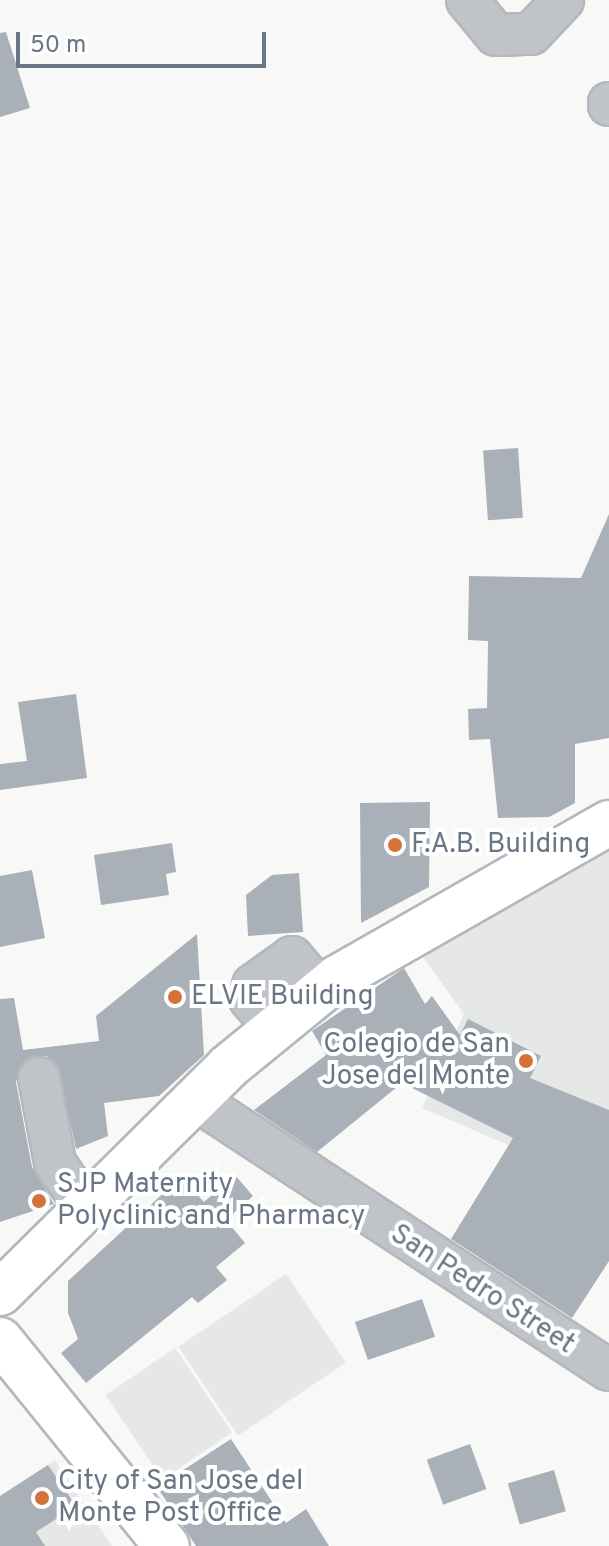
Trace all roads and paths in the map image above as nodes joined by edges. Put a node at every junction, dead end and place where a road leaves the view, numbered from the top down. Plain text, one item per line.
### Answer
1 (467, 0) edge
2 (563, 0) edge
3 (609, 823) edge
4 (39, 1078) dead end
5 (196, 1100) junction
6 (84, 1205) junction
7 (0, 1293) edge
8 (0, 1340) edge
9 (609, 1370) edge
10 (167, 1546) edge

1 - 2 street
3 - 5 main road
4 - 6 street
5 - 6 main road
5 - 9 street, San Pedro Street
6 - 7 main road
8 - 10 main road

